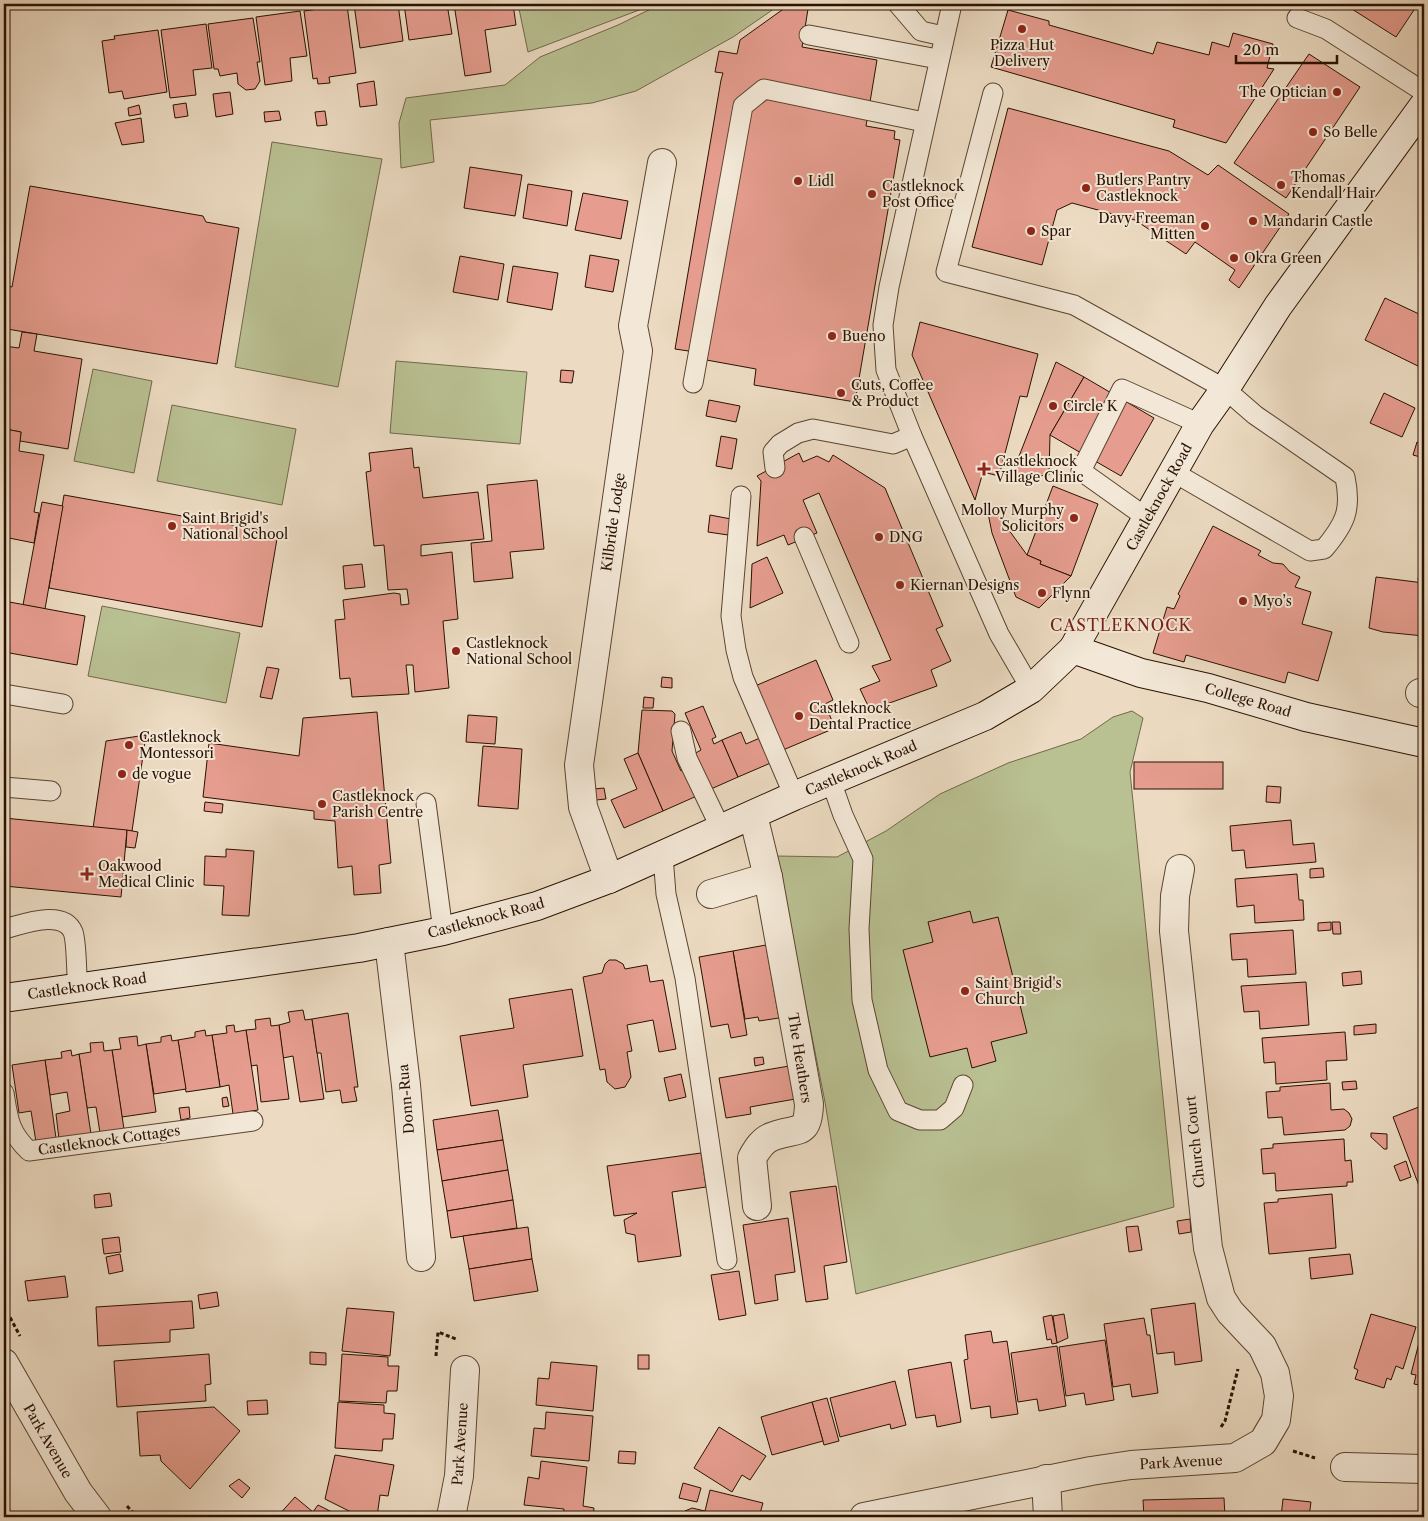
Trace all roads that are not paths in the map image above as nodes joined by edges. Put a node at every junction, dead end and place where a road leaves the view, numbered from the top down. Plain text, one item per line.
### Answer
1 (898, 4) edge
2 (952, 4) edge
3 (1297, 18) dead end
4 (809, 35) dead end
5 (943, 36) junction
6 (938, 59) junction
7 (1424, 92) edge
8 (993, 93) dead end
9 (1424, 105) edge
10 (924, 122) junction
11 (662, 163) dead end
12 (693, 384) dead end
13 (1225, 389) junction
14 (1200, 424) junction
15 (912, 436) junction
16 (774, 468) dead end
17 (1173, 472) junction
18 (741, 496) dead end
19 (1147, 518) junction
20 (804, 537) dead end
21 (849, 643) dead end
22 (1073, 649) junction
23 (1031, 689) junction
24 (4, 694) edge
25 (63, 704) dead end
26 (681, 731) dead end
27 (1424, 743) edge
28 (831, 781) junction
29 (4, 791) edge
30 (51, 791) dead end
31 (794, 796) junction
32 (426, 803) dead end
33 (752, 815) junction
34 (721, 829) junction
35 (663, 856) junction
36 (1180, 869) dead end
37 (768, 877) junction
38 (608, 879) junction
39 (711, 894) dead end
40 (4, 929) edge
41 (443, 932) junction
42 (389, 942) junction
43 (78, 986) junction
44 (4, 998) edge
45 (962, 1085) dead end
46 (4, 1093) edge
47 (254, 1121) dead end
48 (757, 1206) dead end
49 (420, 1257) dead end
50 (726, 1260) dead end
51 (4, 1363) edge
52 (465, 1370) dead end
53 (1279, 1396) joint
54 (1345, 1467) road end
55 (1424, 1469) edge
56 (1046, 1479) junction
57 (97, 1517) edge
58 (451, 1517) edge
59 (864, 1517) edge
60 (1048, 1517) edge

1 - 5 lane
2 - 5 lane
3 - 7 lane
4 - 6 lane
5 - 6 lane
6 - 10 lane
8 - 13 lane
9 - 13 street, Castleknock Road
10 - 12 lane
10 - 15 lane
11 - 38 street, Kilbride Lodge
13 - 14 street, Castleknock Road
13 - 17 lane
14 - 17 street, Castleknock Road
14 - 19 lane
15 - 16 lane
15 - 23 lane
17 - 19 street, Castleknock Road
18 - 31 lane
19 - 22 street, Castleknock Road
20 - 21 lane
22 - 23 street, Castleknock Road
22 - 27 street, College Road
23 - 28 street, Castleknock Road
24 - 25 lane
26 - 34 lane
28 - 31 street, Castleknock Road
28 - 45 lane
29 - 30 lane
31 - 33 street, Castleknock Road
32 - 41 lane
33 - 34 street, Castleknock Road
33 - 37 street, The Heathers
34 - 35 street, Castleknock Road
35 - 38 street, Castleknock Road
35 - 50 lane
36 - 53 street, Church Court
37 - 39 street
37 - 48 street, The Heathers
38 - 41 street, Castleknock Road
40 - 43 lane
41 - 42 street, Castleknock Road
42 - 43 street, Castleknock Road
42 - 49 street, Donn-Rua
43 - 44 street, Castleknock Road
46 - 47 lane, Castleknock Cottages
51 - 57 street, Park Avenue
52 - 58 street, Park Avenue
53 - 56 street, Park Avenue
54 - 55 street
56 - 59 street, Park Avenue
56 - 60 street

